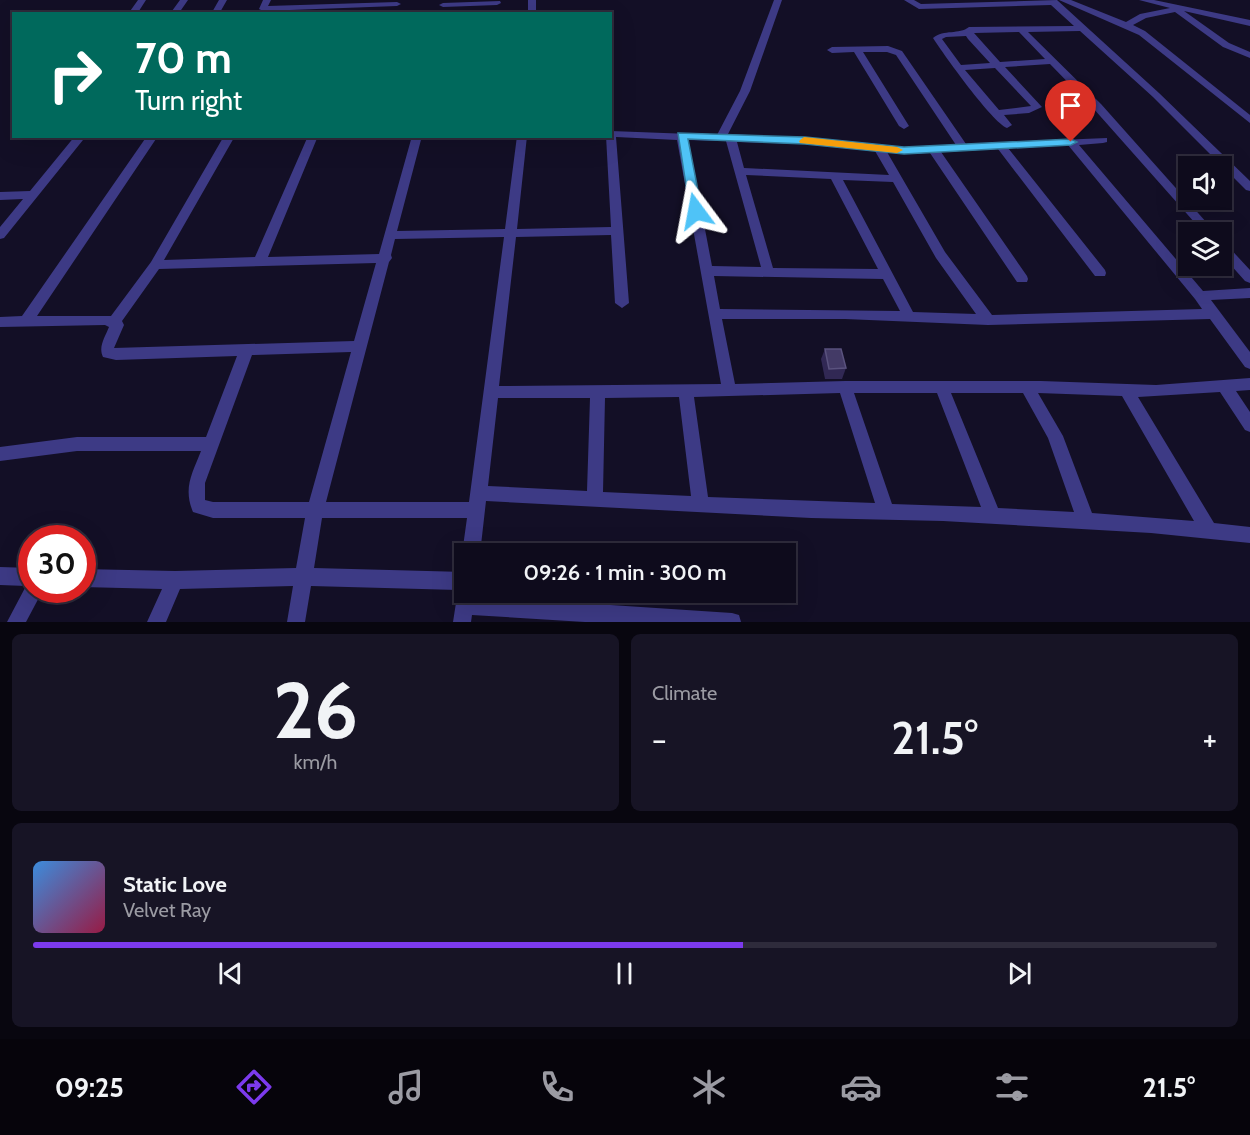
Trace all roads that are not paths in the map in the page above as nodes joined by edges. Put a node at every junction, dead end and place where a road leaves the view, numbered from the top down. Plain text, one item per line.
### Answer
1 (184, 0) edge
2 (267, 0) edge
3 (778, 0) edge
4 (908, 0) edge
5 (1143, 0) edge
6 (497, 1) edge
7 (1056, 1) edge
8 (352, 2) edge
9 (400, 2) edge
10 (311, 3) edge
11 (442, 6) edge
12 (1172, 8) junction
13 (333, 10) edge
14 (176, 11) dead end
15 (1250, 23) edge
16 (1127, 25) junction
17 (1020, 28) junction
18 (1083, 28) junction
19 (968, 33) junction
20 (832, 50) dead end
21 (857, 50) junction
22 (1250, 56) edge
23 (1053, 61) junction
24 (999, 65) junction
25 (958, 68) junction
26 (996, 113) junction
27 (1250, 120) edge
28 (1007, 125) dead end
29 (904, 126) dead end
30 (612, 134) edge
31 (682, 136) junction
32 (726, 137) junction
33 (80, 138) edge
34 (152, 138) edge
35 (229, 138) edge
36 (312, 138) edge
37 (416, 138) edge
38 (522, 138) edge
39 (611, 138) edge
40 (1103, 140) dead end
41 (1071, 142) junction
42 (1001, 146) junction
43 (879, 148) junction
44 (963, 148) junction
45 (933, 149) junction
46 (1217, 156) edge
47 (1250, 169) edge
48 (1232, 170) edge
49 (741, 171) junction
50 (1232, 171) edge
51 (835, 176) junction
52 (898, 179) junction
53 (1250, 188) edge
54 (33, 195) junction
55 (0, 196) edge
56 (1200, 222) edge
57 (618, 231) junction
58 (510, 234) junction
59 (0, 235) edge
60 (392, 235) junction
61 (386, 258) junction
62 (1232, 258) edge
63 (260, 261) junction
64 (156, 265) junction
65 (707, 271) junction
66 (768, 271) junction
67 (1100, 273) dead end
68 (887, 274) junction
69 (1250, 278) edge
70 (1022, 279) dead end
71 (1250, 292) edge
72 (1200, 296) junction
73 (622, 303) dead end
74 (714, 314) junction
75 (1212, 314) junction
76 (909, 316) junction
77 (988, 320) junction
78 (26, 321) junction
79 (0, 322) edge
80 (114, 322) junction
81 (358, 346) junction
82 (247, 349) junction
83 (1250, 363) edge
84 (1250, 384) edge
85 (1224, 386) junction
86 (845, 387) junction
87 (1027, 387) junction
88 (942, 388) junction
89 (729, 389) junction
90 (1126, 390) junction
91 (686, 391) junction
92 (491, 392) junction
93 (598, 392) junction
94 (1250, 425) edge
95 (211, 444) junction
96 (0, 454) edge
97 (595, 497) junction
98 (479, 501) junction
99 (700, 502) junction
100 (315, 511) junction
101 (886, 511) junction
102 (993, 516) junction
103 (1086, 521) junction
104 (1210, 532) junction
105 (1250, 535) edge
106 (473, 543) edge
107 (0, 576) edge
108 (18, 577) edge
109 (96, 578) edge
110 (302, 578) junction
111 (175, 580) junction
112 (454, 581) edge
113 (27, 603) edge
114 (464, 607) edge
115 (676, 620) edge
116 (16, 622) edge
117 (156, 622) edge
118 (296, 622) edge
119 (732, 622) edge

1 - 14 street
2 - 10 street
3 - 32 street
4 - 7 street
5 - 12 street
6 - 11 street
7 - 16 street
7 - 18 street
8 - 9 street
8 - 13 street
10 - 13 street
12 - 15 street
12 - 16 street
12 - 22 street
16 - 27 street
17 - 18 street
17 - 19 street
17 - 23 street
18 - 46 street
19 - 24 street
19 - 25 street
20 - 21 street
21 - 29 street
21 - 44 street
23 - 24 street
23 - 56 street
24 - 25 street
24 - 26 street
25 - 26 street
26 - 28 street
30 - 31 street
31 - 32 street
31 - 65 street
32 - 43 street
32 - 49 street
33 - 54 street
34 - 78 street
35 - 64 street
36 - 63 street
37 - 60 street
38 - 58 street
39 - 57 street
40 - 41 street
41 - 42 street
41 - 72 street
42 - 44 street
42 - 67 street
43 - 45 street
43 - 52 street
44 - 45 street
45 - 70 street
47 - 48 street
49 - 51 street
49 - 66 street
50 - 53 street
51 - 52 street
51 - 68 street
52 - 77 street
54 - 55 street
54 - 59 street
57 - 58 street
57 - 73 street
58 - 60 street
58 - 92 street
60 - 61 street
61 - 63 street
61 - 81 street
62 - 69 street
63 - 64 street
64 - 80 street
65 - 66 street
65 - 74 street
66 - 68 street
68 - 76 street
71 - 72 street
72 - 75 street
74 - 76 street
74 - 89 street
75 - 77 street
75 - 83 street
76 - 77 street
78 - 79 street
78 - 80 street
80 - 82 street
81 - 82 street
81 - 100 street
82 - 95 street
84 - 85 street
85 - 90 street
85 - 94 street
86 - 88 street
86 - 89 street
86 - 101 street
87 - 88 street
87 - 90 street
87 - 103 street
88 - 102 street
89 - 91 street
90 - 104 street
91 - 93 street
91 - 99 street
92 - 93 street
92 - 98 street
93 - 97 street
95 - 96 street
95 - 100 street
97 - 98 street
97 - 99 street
98 - 100 street
98 - 106 street
99 - 101 street
100 - 110 street
101 - 102 street
102 - 103 street
103 - 104 street
104 - 105 street
107 - 108 street
109 - 111 street
110 - 111 street
110 - 112 street
110 - 118 street
111 - 117 street
113 - 116 street
114 - 115 street
115 - 119 street

